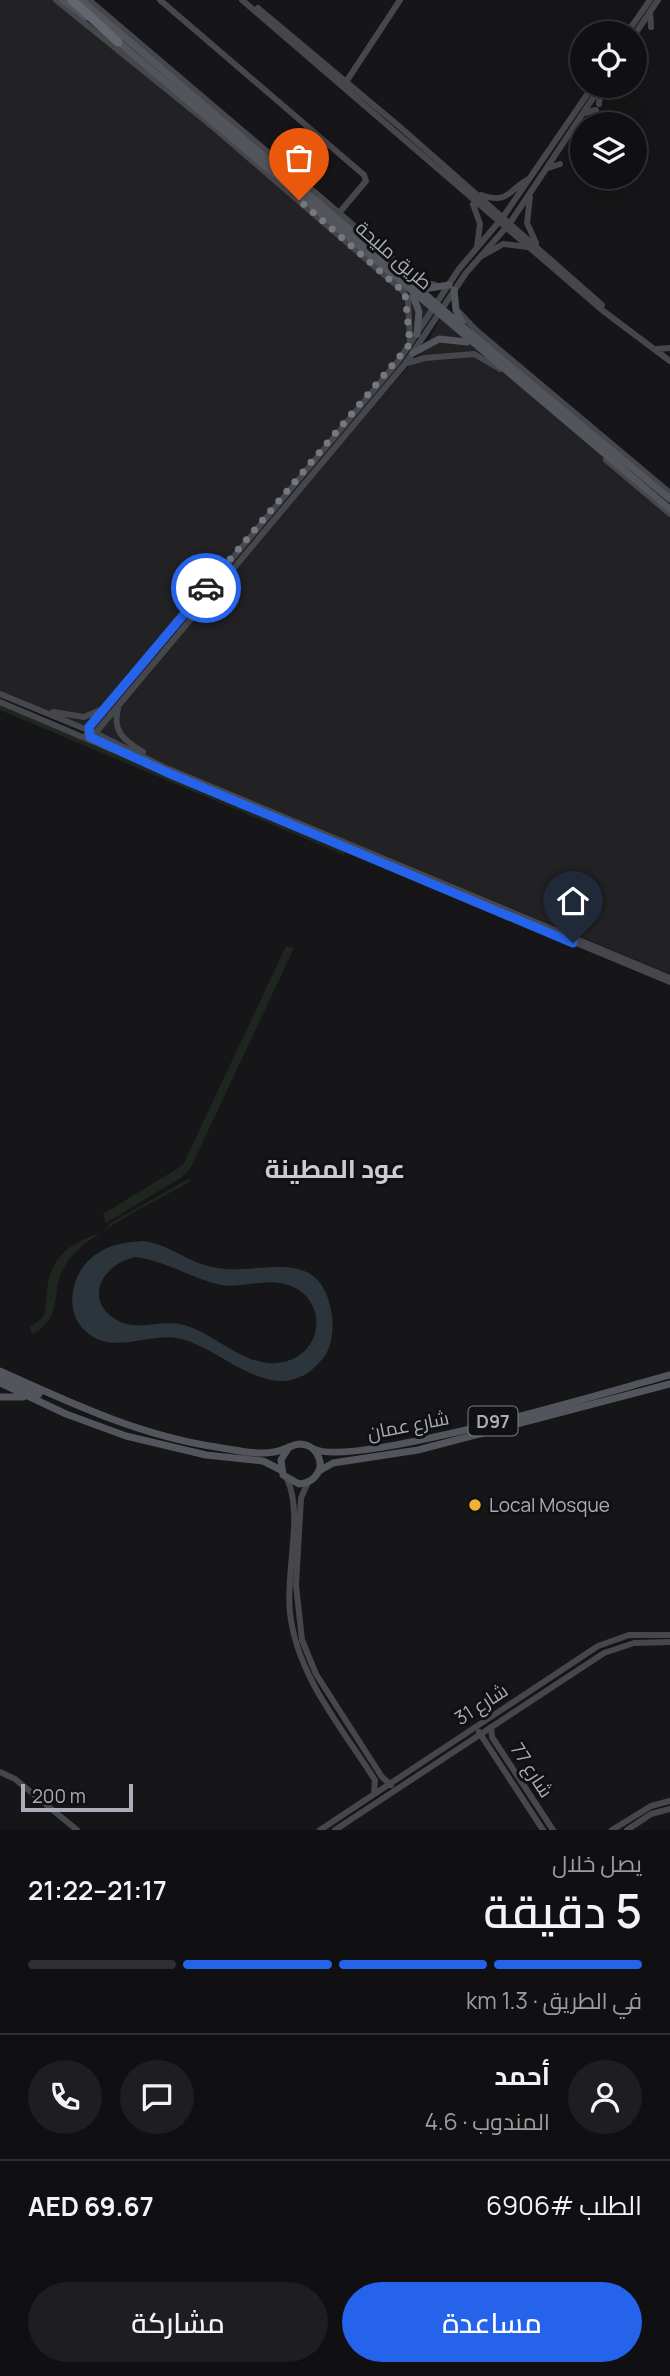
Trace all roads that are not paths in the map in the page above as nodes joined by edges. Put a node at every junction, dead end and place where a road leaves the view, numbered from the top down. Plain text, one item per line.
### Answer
1 (56, 0) edge
2 (63, 0) edge
3 (81, 0) edge
4 (89, 0) edge
5 (160, 0) edge
6 (242, 0) edge
7 (248, 0) edge
8 (400, 0) edge
9 (650, 0) edge
10 (658, 0) edge
11 (73, 4) edge
12 (650, 12) junction
13 (635, 21) edge
14 (644, 21) edge
15 (651, 27) dead end
16 (118, 42) joint
17 (346, 82) junction
18 (585, 98) edge
19 (599, 98) edge
20 (587, 112) edge
21 (570, 132) edge
22 (238, 148) junction
23 (249, 151) junction
24 (560, 164) dead end
25 (546, 169) junction
26 (531, 178) junction
27 (302, 185) junction
28 (532, 190) junction
29 (471, 194) junction
30 (339, 213) junction
31 (501, 220) junction
32 (507, 225) junction
33 (528, 247) junction
34 (477, 248) junction
35 (361, 251) junction
36 (541, 251) junction
37 (478, 258) junction
38 (378, 262) junction
39 (455, 275) junction
40 (404, 284) junction
41 (451, 287) junction
42 (423, 289) junction
43 (455, 306) junction
44 (438, 309) junction
45 (602, 310) junction
46 (464, 325) junction
47 (417, 334) junction
48 (410, 344) junction
49 (473, 344) junction
50 (670, 348) edge
51 (656, 349) junction
52 (413, 353) junction
53 (669, 358) edge
54 (405, 364) junction
55 (547, 406) junction
56 (656, 481) junction
57 (659, 490) junction
58 (670, 493) edge
59 (670, 499) edge
60 (670, 511) edge
61 (0, 694) edge
62 (112, 701) junction
63 (121, 701) junction
64 (0, 702) edge
65 (10, 702) junction
66 (89, 734) junction
67 (155, 762) junction
68 (166, 772) junction
69 (670, 980) edge
70 (0, 1371) edge
71 (670, 1375) edge
72 (0, 1377) edge
73 (0, 1383) edge
74 (670, 1384) edge
75 (0, 1397) edge
76 (32, 1399) junction
77 (62, 1399) junction
78 (289, 1447) junction
79 (313, 1450) junction
80 (281, 1470) junction
81 (318, 1472) junction
82 (287, 1479) junction
83 (308, 1482) junction
84 (670, 1634) edge
85 (670, 1642) edge
86 (490, 1718) junction
87 (491, 1727) junction
88 (480, 1734) junction
89 (375, 1766) junction
90 (0, 1772) edge
91 (397, 1779) junction
92 (390, 1784) junction
93 (374, 1794) junction
94 (521, 1796) junction
95 (670, 1801) edge
96 (535, 1803) junction
97 (372, 1806) junction
98 (670, 1809) edge
99 (619, 1828) edge
100 (77, 1830) edge
101 (320, 1830) edge
102 (335, 1830) edge
103 (543, 1830) edge
104 (553, 1830) edge

1 - 22 street
2 - 11 main road
3 - 27 main road, طريق مليحة
4 - 27 street
5 - 30 street
6 - 29 street
7 - 17 street
8 - 17 street
9 - 13 street
10 - 12 street
11 - 16 highway
12 - 14 street
12 - 15 street
16 - 23 main road, طريق مليحة
17 - 29 street
18 - 26 street
19 - 20 street
21 - 25 street
22 - 23 main road
22 - 35 street
23 - 35 main road, طريق مليحة
24 - 25 street
25 - 28 street
26 - 29 street
26 - 31 street
27 - 30 street
27 - 42 main road, طريق مليحة
28 - 32 street
28 - 36 street
29 - 31 street
29 - 34 street
30 - 39 street
31 - 32 street
31 - 34 street
32 - 33 street
32 - 36 street
32 - 37 street
33 - 37 street
33 - 45 street
34 - 39 street
35 - 38 main road, طريق مليحة
35 - 48 street
36 - 45 street
37 - 41 street
38 - 40 main road, طريق مليحة
38 - 44 main road
39 - 41 street
40 - 44 main road, طريق مليحة
40 - 47 main road
41 - 42 main road
41 - 43 main road
41 - 44 street
42 - 44 main road, طريق مليحة
43 - 46 main road
43 - 56 street
44 - 46 main road
44 - 47 street
44 - 49 main road, طريق مليحة
44 - 52 street
45 - 51 street
46 - 57 main road
47 - 48 street
48 - 62 street
49 - 52 main road
49 - 55 main road, طريق مليحة
50 - 51 street
51 - 53 street
52 - 54 street
54 - 55 street
54 - 63 street
55 - 60 main road, طريق مليحة
56 - 57 main road
56 - 58 street
57 - 59 main road
61 - 65 street
62 - 65 street
62 - 66 street
63 - 66 street
63 - 67 street
64 - 65 street
65 - 66 street
65 - 68 street
66 - 67 street
66 - 68 street
67 - 69 street
68 - 69 street
70 - 77 main road
71 - 79 main road, شارع عمان / D97
72 - 77 main road
73 - 76 main road
74 - 81 main road, شارع عمان / D97
75 - 76 main road
76 - 80 main road
77 - 78 main road
78 - 79 main road
78 - 80 main road
79 - 81 main road
80 - 82 main road
81 - 83 main road
82 - 83 main road
82 - 93 street
83 - 89 street
84 - 86 street, شارع 31
85 - 87 street, شارع 31
86 - 88 street
86 - 91 street, شارع 31
87 - 88 street, شارع 31
87 - 96 street, شارع 77
88 - 94 street, شارع 77
88 - 97 street, شارع 31
89 - 91 street
89 - 92 street
90 - 100 street
91 - 92 street, شارع 31
92 - 93 street, شارع 31
92 - 97 street
93 - 101 street, شارع 31
94 - 96 street
94 - 103 street, شارع 77
95 - 99 street
96 - 104 street, شارع 77
97 - 102 street, شارع 31
98 - 99 street

